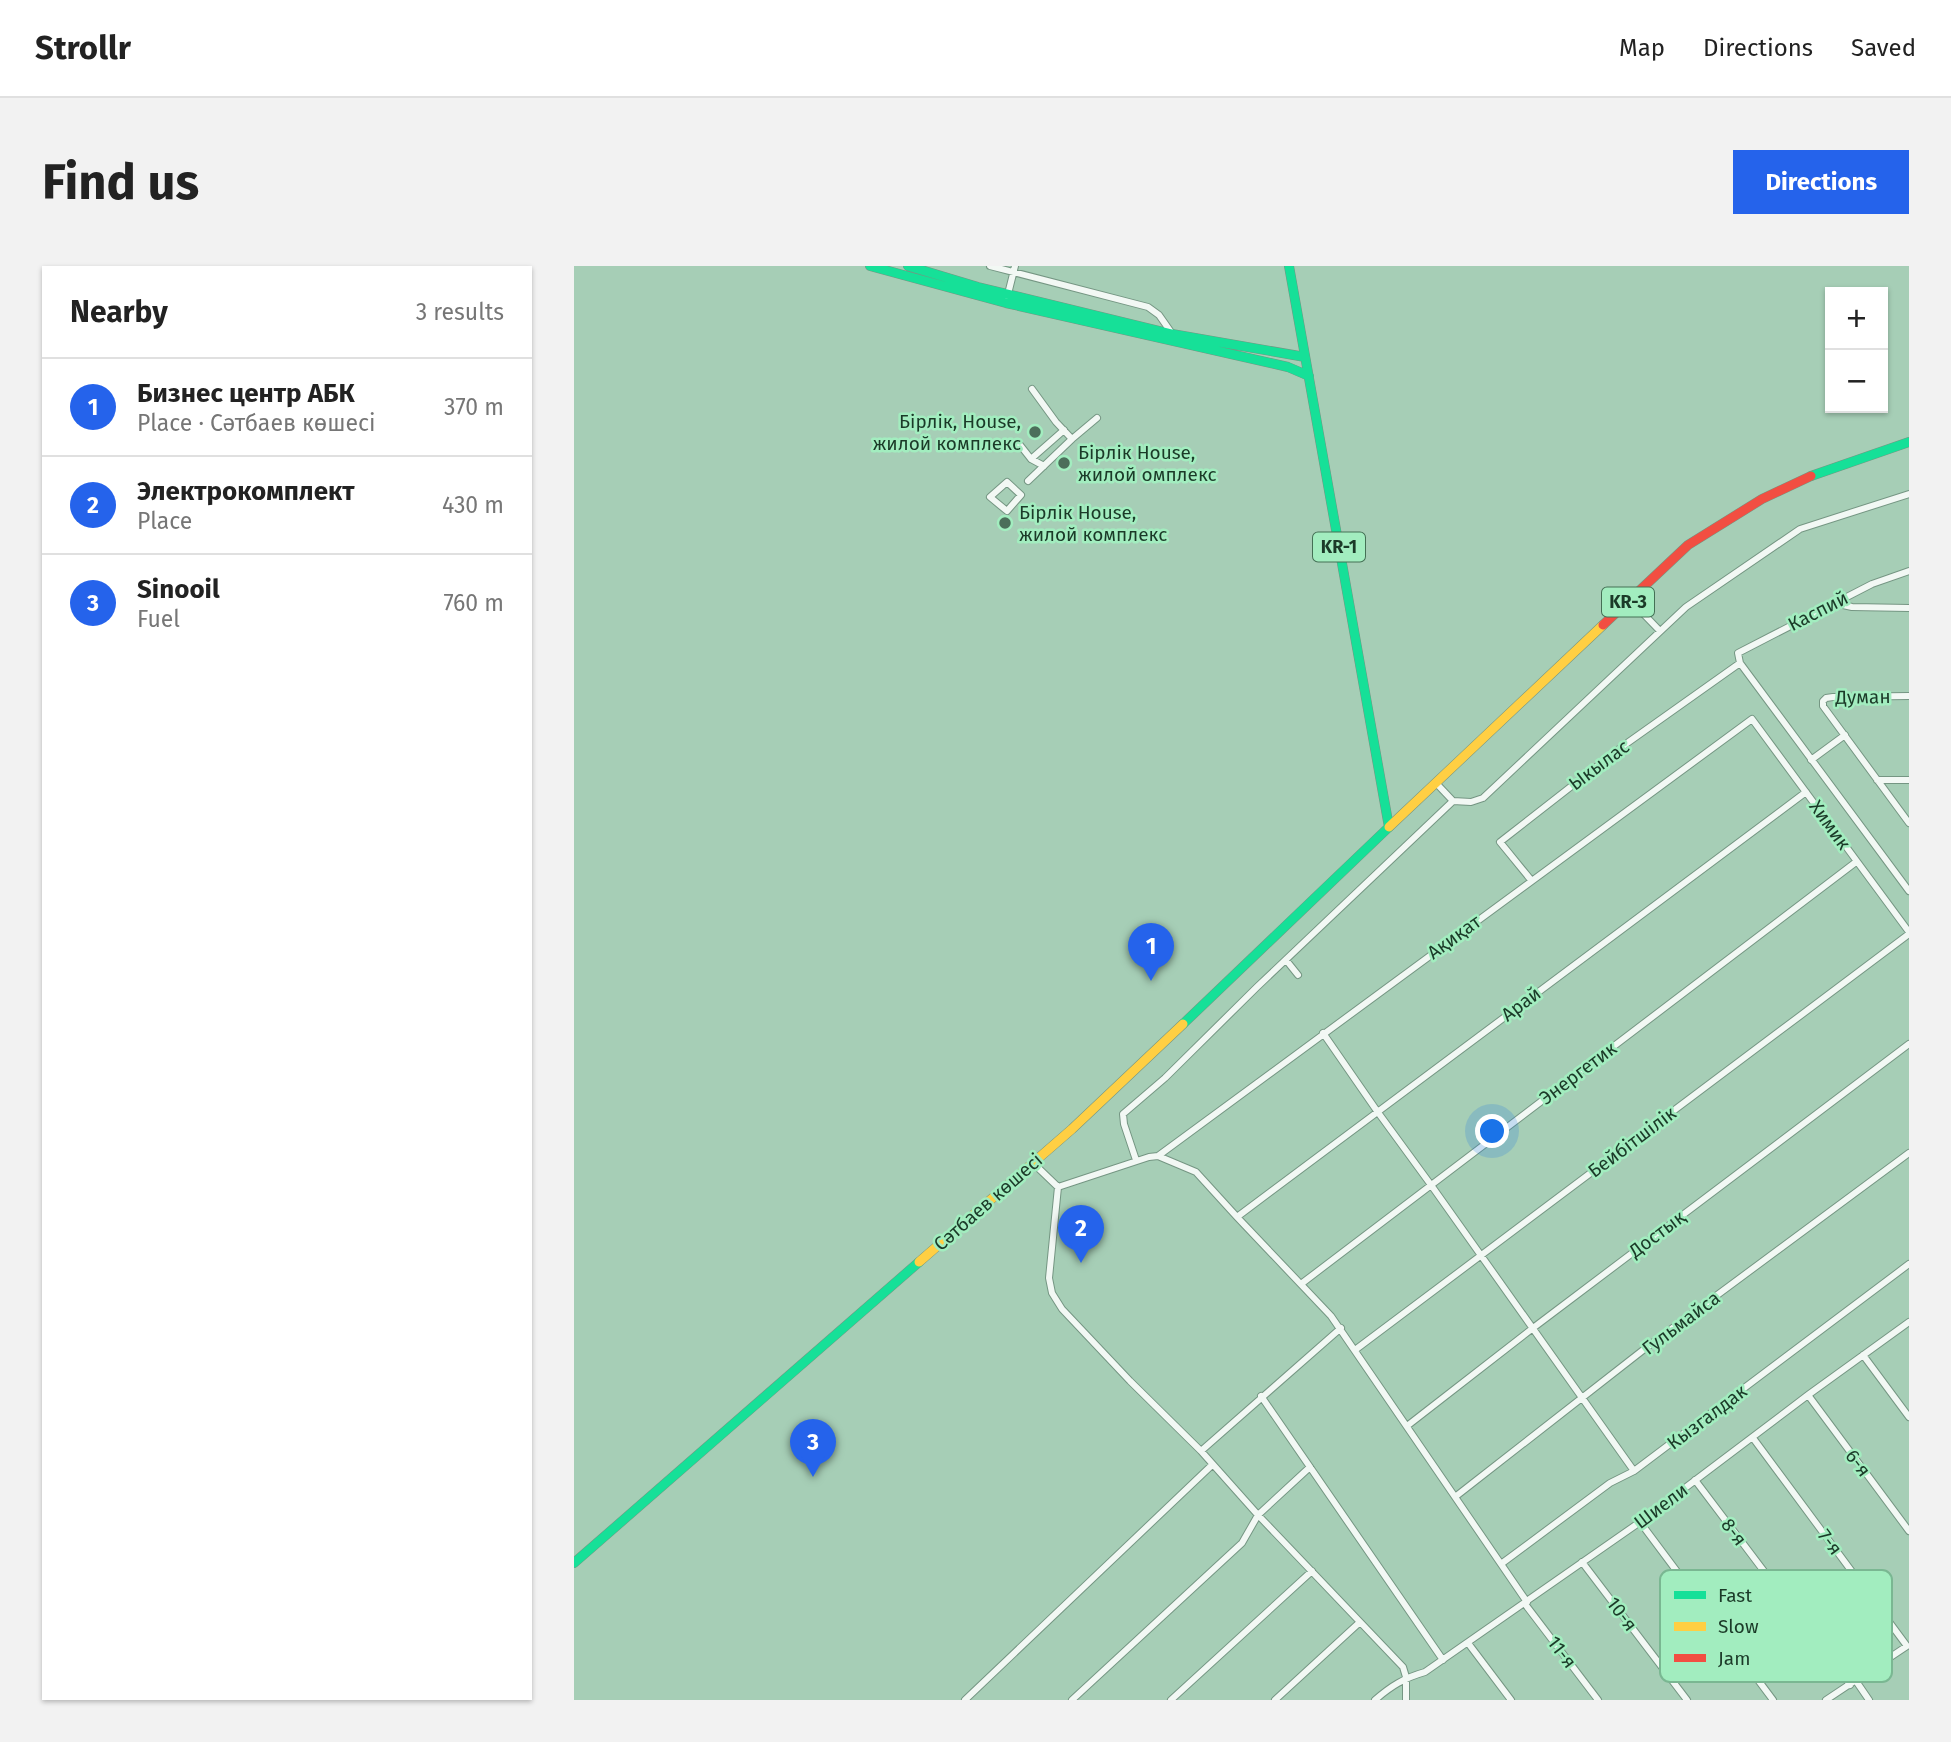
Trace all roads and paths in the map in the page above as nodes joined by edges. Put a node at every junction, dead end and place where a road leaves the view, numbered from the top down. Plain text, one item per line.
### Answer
1 (870, 266) edge
2 (908, 266) edge
3 (990, 266) edge
4 (1290, 266) edge
5 (1014, 269) edge
6 (1007, 299) junction
7 (1175, 339) junction
8 (1305, 357) junction
9 (1309, 376) junction
10 (1032, 389) dead end
11 (1097, 418) dead end
12 (1064, 430) junction
13 (1072, 439) junction
14 (1909, 442) edge
15 (1020, 445) dead end
16 (1031, 458) junction
17 (1044, 466) junction
18 (1028, 481) dead end
19 (1909, 494) edge
20 (990, 497) joint
21 (1909, 571) edge
22 (1630, 600) junction
23 (1832, 603) junction
24 (1909, 608) edge
25 (1660, 631) junction
26 (1740, 663) junction
27 (1909, 696) edge
28 (1752, 719) joint
29 (1845, 735) junction
30 (1811, 760) junction
31 (1877, 780) junction
32 (1909, 780) edge
33 (1436, 783) junction
34 (1806, 792) junction
35 (1453, 801) junction
36 (1909, 823) edge
37 (1389, 827) junction
38 (1856, 862) junction
39 (1531, 880) junction
40 (1909, 891) edge
41 (1909, 933) edge
42 (1286, 960) junction
43 (1298, 975) dead end
44 (1323, 1033) junction
45 (1909, 1044) edge
46 (1377, 1111) junction
47 (1909, 1153) edge
48 (1158, 1156) junction
49 (1136, 1160) junction
50 (1033, 1163) junction
51 (1431, 1185) junction
52 (1058, 1187) junction
53 (1237, 1217) junction
54 (1481, 1255) junction
55 (1909, 1264) edge
56 (1301, 1284) junction
57 (1909, 1322) edge
58 (1341, 1328) junction
59 (1533, 1328) junction
60 (1355, 1350) junction
61 (1863, 1355) junction
62 (1808, 1395) junction
63 (1261, 1396) junction
64 (1582, 1399) junction
65 (1909, 1417) edge
66 (1407, 1426) junction
67 (1753, 1438) junction
68 (1200, 1451) junction
69 (1212, 1465) junction
70 (1310, 1467) junction
71 (1634, 1471) junction
72 (1695, 1480) junction
73 (1455, 1497) junction
74 (1258, 1515) junction
75 (1640, 1522) junction
76 (1909, 1531) edge
77 (1582, 1562) junction
78 (574, 1563) edge
79 (1501, 1564) junction
80 (1676, 1570) edge
81 (1765, 1570) edge
82 (1852, 1570) edge
83 (1312, 1571) junction
84 (1526, 1603) junction
85 (1360, 1622) junction
86 (1892, 1624) edge
87 (1468, 1643) junction
88 (1908, 1645) edge
89 (1892, 1656) edge
90 (1443, 1660) junction
91 (1660, 1665) edge
92 (1406, 1678) junction
93 (1673, 1682) edge
94 (1760, 1682) edge
95 (1853, 1683) joint
96 (965, 1700) edge
97 (1072, 1700) edge
98 (1171, 1700) edge
99 (1275, 1700) edge
100 (1375, 1700) edge
101 (1406, 1700) edge
102 (1511, 1700) edge
103 (1598, 1700) edge
104 (1687, 1700) edge
105 (1773, 1700) edge
106 (1826, 1700) edge
107 (1869, 1700) edge

1 - 6 main road
2 - 6 main road
3 - 5 street
4 - 8 main road, KR-1
5 - 6 street
5 - 7 street
6 - 7 main road
7 - 8 main road
7 - 9 main road
8 - 9 main road, KR-1
9 - 37 main road, KR-1
10 - 12 street
11 - 13 street
12 - 13 street
12 - 16 street
13 - 17 street
14 - 22 main road, KR-3
15 - 16 street
16 - 17 street
17 - 18 street
19 - 25 street
20 - 20 street
21 - 23 street, Каспий
22 - 25 street
22 - 33 main road, KR-3
23 - 24 street
23 - 26 street, Каспий
25 - 35 street
26 - 30 street
26 - 39 street, Ыкылас
27 - 29 street, Думан
28 - 34 street, Химик
28 - 39 street, Ақиқат
29 - 30 street
29 - 31 street
30 - 40 street
31 - 32 street
31 - 36 street
33 - 35 street
33 - 37 main road, KR-3
34 - 38 street, Химик
34 - 46 street, Арай
35 - 42 street
37 - 50 main road, Сәтбаев көшесі / KR-3
38 - 41 street, Химик
38 - 51 street, Энергетик
39 - 44 street, Ақиқат
41 - 54 street, Бейбітшілік
42 - 43 street
42 - 49 street
44 - 46 street
44 - 48 street, Ақиқат
45 - 59 street, Достық
46 - 51 street
46 - 53 street, Арай
47 - 64 street, Гульмайса
48 - 49 street
48 - 53 street, 11-я
49 - 52 street
50 - 52 street
50 - 78 main road, Сәтбаев көшесі / KR-3
51 - 54 street
51 - 56 street, Энергетик
52 - 68 street
53 - 56 street, 11-я
54 - 59 street
54 - 60 street, Бейбітшілік
55 - 71 street, Кызгалдак
56 - 58 street, 11-я
57 - 61 street, Шиели
58 - 60 street, 11-я
58 - 63 street
59 - 64 street
59 - 66 street, Достық
60 - 66 street, 11-я
61 - 62 street, Шиели
61 - 65 street
62 - 67 street, Шиели
62 - 76 street, 6-я
63 - 68 street
63 - 70 street
64 - 71 street
64 - 73 street, Гульмайса
66 - 73 street, 11-я
67 - 72 street, Шиели
67 - 82 street, 7-я
68 - 69 street
69 - 74 street
69 - 96 street
70 - 74 street
70 - 90 street
71 - 79 street, Кызгалдак
72 - 75 street, Шиели
72 - 81 street, 8-я
73 - 79 street, 11-я
74 - 83 street
74 - 97 street
75 - 77 street, Шиели
75 - 80 street
77 - 84 street, Шиели
77 - 91 street, 10-я
79 - 84 street, 11-я
83 - 85 street
83 - 98 street
84 - 87 street, Шиели
84 - 103 street, 11-я
85 - 92 street
85 - 99 street
86 - 88 street, 7-я
87 - 90 street, Шиели
87 - 102 street
88 - 89 street
90 - 92 street, Шиели
92 - 100 street, Шиели
92 - 101 street
93 - 104 street, 10-я
94 - 105 street
95 - 106 street
95 - 107 street, 8-я

